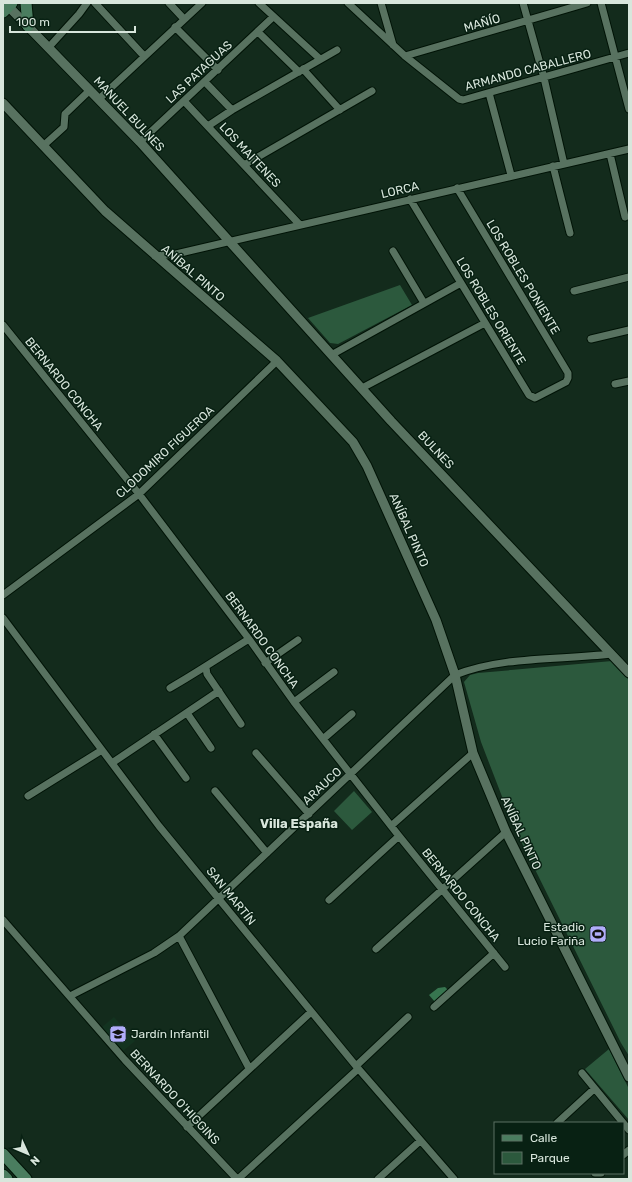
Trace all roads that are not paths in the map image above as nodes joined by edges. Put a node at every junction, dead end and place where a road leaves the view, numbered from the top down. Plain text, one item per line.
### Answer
1 (26, 3) edge
2 (86, 3) edge
3 (95, 3) edge
4 (169, 3) edge
5 (202, 3) edge
6 (259, 3) edge
7 (348, 3) edge
8 (523, 3) edge
9 (587, 3) edge
10 (601, 3) edge
11 (384, 4) edge
12 (8, 7) edge
13 (273, 16) junction
14 (184, 19) junction
15 (528, 21) junction
16 (28, 26) junction
17 (175, 27) junction
18 (258, 32) junction
19 (393, 45) junction
20 (49, 46) junction
21 (337, 50) dead end
22 (629, 53) edge
23 (144, 56) junction
24 (406, 56) junction
25 (615, 57) junction
26 (320, 59) junction
27 (218, 70) junction
28 (301, 71) junction
29 (544, 78) junction
30 (205, 82) junction
31 (90, 90) junction
32 (372, 91) dead end
33 (489, 93) junction
34 (99, 99) junction
35 (184, 101) junction
36 (3, 104) edge
37 (629, 109) edge
38 (232, 110) junction
39 (340, 110) junction
40 (208, 126) junction
41 (140, 142) junction
42 (43, 146) junction
43 (629, 149) edge
44 (610, 154) junction
45 (244, 164) junction
46 (564, 164) junction
47 (553, 166) junction
48 (511, 175) junction
49 (457, 188) junction
50 (410, 199) junction
51 (625, 217) dead end
52 (300, 225) junction
53 (570, 233) dead end
54 (229, 241) junction
55 (393, 251) dead end
56 (176, 254) junction
57 (155, 256) junction
58 (169, 269) junction
59 (629, 277) edge
60 (461, 283) junction
61 (574, 291) dead end
62 (424, 303) junction
63 (485, 323) junction
64 (3, 325) edge
65 (629, 330) edge
66 (591, 339) dead end
67 (333, 354) junction
68 (277, 361) junction
69 (568, 378) joint
70 (629, 380) edge
71 (615, 384) dead end
72 (362, 388) junction
73 (139, 494) junction
74 (3, 595) edge
75 (3, 618) edge
76 (249, 639) junction
77 (298, 640) dead end
78 (611, 654) junction
79 (266, 663) junction
80 (206, 668) junction
81 (334, 672) dead end
82 (629, 673) edge
83 (455, 675) junction
84 (170, 688) dead end
85 (219, 691) junction
86 (294, 702) junction
87 (187, 713) junction
88 (352, 714) dead end
89 (241, 724) dead end
90 (154, 734) junction
91 (323, 739) junction
92 (211, 748) dead end
93 (102, 750) junction
94 (256, 753) dead end
95 (473, 753) junction
96 (112, 763) junction
97 (352, 774) junction
98 (186, 778) dead end
99 (215, 791) dead end
100 (28, 796) dead end
101 (309, 814) junction
102 (391, 826) junction
103 (506, 832) junction
104 (399, 836) junction
105 (267, 853) junction
106 (442, 890) junction
107 (219, 898) junction
108 (329, 900) dead end
109 (3, 920) edge
110 (179, 936) junction
111 (376, 949) dead end
112 (494, 953) junction
113 (505, 967) dead end
114 (70, 996) junction
115 (434, 1007) dead end
116 (311, 1012) junction
117 (408, 1017) dead end
118 (249, 1068) junction
119 (357, 1068) junction
120 (582, 1073) dead end
121 (629, 1077) edge
122 (594, 1089) junction
123 (557, 1122) edge
124 (622, 1122) edge
125 (187, 1127) junction
126 (420, 1141) junction
127 (3, 1154) edge
128 (3, 1175) edge
129 (7, 1179) edge
130 (26, 1179) edge
131 (238, 1179) edge
132 (378, 1179) edge
133 (454, 1179) edge

1 - 16 main road
2 - 20 street
3 - 23 street
4 - 14 street
5 - 14 street
6 - 13 street
7 - 19 street, ARMANDO CABALLERO
8 - 15 street
9 - 15 street, MAÑÍO
10 - 25 street
11 - 19 street
12 - 16 street, MANUEL BULNES
13 - 18 street, LAS PATAGUAS
13 - 26 street
14 - 17 street
15 - 24 street, MAÑÍO
15 - 29 street
16 - 20 street, MANUEL BULNES
17 - 23 street
17 - 27 street
18 - 27 street, LAS PATAGUAS
18 - 28 street
19 - 24 street, ARMANDO CABALLERO
20 - 31 street, MANUEL BULNES
21 - 26 street
22 - 25 street, ARMANDO CABALLERO
23 - 34 street
24 - 33 street, ARMANDO CABALLERO
25 - 29 street, ARMANDO CABALLERO
25 - 37 street
26 - 28 street
27 - 30 street, LAS PATAGUAS
28 - 38 street
28 - 39 street
29 - 33 street, ARMANDO CABALLERO
29 - 46 street
30 - 35 street, LAS PATAGUAS
30 - 38 street, LOS MAITENES
31 - 34 street, MANUEL BULNES
31 - 42 street
32 - 39 street
33 - 48 street
34 - 41 street, MANUEL BULNES
35 - 40 street, LOS MAITENES
35 - 41 street, LAS PATAGUAS
36 - 42 street, ANÍBAL PINTO
38 - 40 street
39 - 45 street
40 - 45 street, LOS MAITENES
41 - 54 street, MANUEL BULNES
42 - 57 street, ANÍBAL PINTO
43 - 44 street, LORCA
44 - 46 street, LORCA
44 - 51 street
45 - 52 street, LOS MAITENES
46 - 47 street, LORCA
47 - 48 street, LORCA
47 - 53 street
48 - 49 street, LORCA
49 - 50 street, LORCA
49 - 69 street, LOS ROBLES PONIENTE
50 - 52 street, LORCA
50 - 60 street, LOS ROBLES ORIENTE
52 - 54 street, LORCA
54 - 56 street, LORCA
54 - 67 street, BULNES
55 - 62 street
56 - 57 street, LORCA
56 - 58 street
57 - 58 street, ANÍBAL PINTO
58 - 68 street, ANÍBAL PINTO
59 - 61 street
60 - 62 street
60 - 63 street, LOS ROBLES ORIENTE
62 - 67 street
63 - 69 street, LOS ROBLES ORIENTE
63 - 72 street
64 - 73 street, BERNARDO CONCHA
65 - 66 street
67 - 72 street, BULNES
68 - 73 street, CLODOMIRO FIGUEROA
68 - 83 street, ANÍBAL PINTO
70 - 71 street
72 - 78 street, BULNES
73 - 74 street, CLODOMIRO FIGUEROA
73 - 76 street, BERNARDO CONCHA
75 - 93 street, SAN MARTÍN
76 - 79 street, BERNARDO CONCHA
76 - 80 street
77 - 79 street
78 - 82 street, BULNES
78 - 83 street, ARAUCO
79 - 86 street, BERNARDO CONCHA
80 - 84 street
80 - 85 street
81 - 86 street
83 - 95 street, ANÍBAL PINTO
83 - 97 street, ARAUCO
85 - 87 street
85 - 89 street
86 - 91 street, BERNARDO CONCHA
87 - 90 street
87 - 92 street
88 - 91 street
90 - 96 street
90 - 98 street
91 - 97 street, BERNARDO CONCHA
93 - 96 street, SAN MARTÍN
93 - 100 street
94 - 101 street
95 - 102 street
95 - 103 street, ANÍBAL PINTO
96 - 107 street, SAN MARTÍN
97 - 101 street, ARAUCO
97 - 102 street, BERNARDO CONCHA
99 - 105 street
101 - 105 street, ARAUCO
102 - 104 street, BERNARDO CONCHA
103 - 106 street
103 - 121 street, ANÍBAL PINTO
104 - 106 street, BERNARDO CONCHA
104 - 108 street
105 - 107 street, ARAUCO
106 - 111 street
106 - 112 street, BERNARDO CONCHA
107 - 110 street, ARAUCO
107 - 116 street, SAN MARTÍN
109 - 114 street, BERNARDO O'HIGGINS
110 - 114 street, ARAUCO
110 - 118 street
112 - 113 street, BERNARDO CONCHA
112 - 115 street
114 - 125 street, BERNARDO O'HIGGINS
116 - 118 street
116 - 119 street, SAN MARTÍN
117 - 119 street
118 - 125 street
119 - 126 street, SAN MARTÍN
119 - 131 street
120 - 122 street
122 - 123 street
122 - 124 street
125 - 131 street, BERNARDO O'HIGGINS
126 - 132 street
126 - 133 street, SAN MARTÍN
127 - 130 main road
128 - 129 main road

